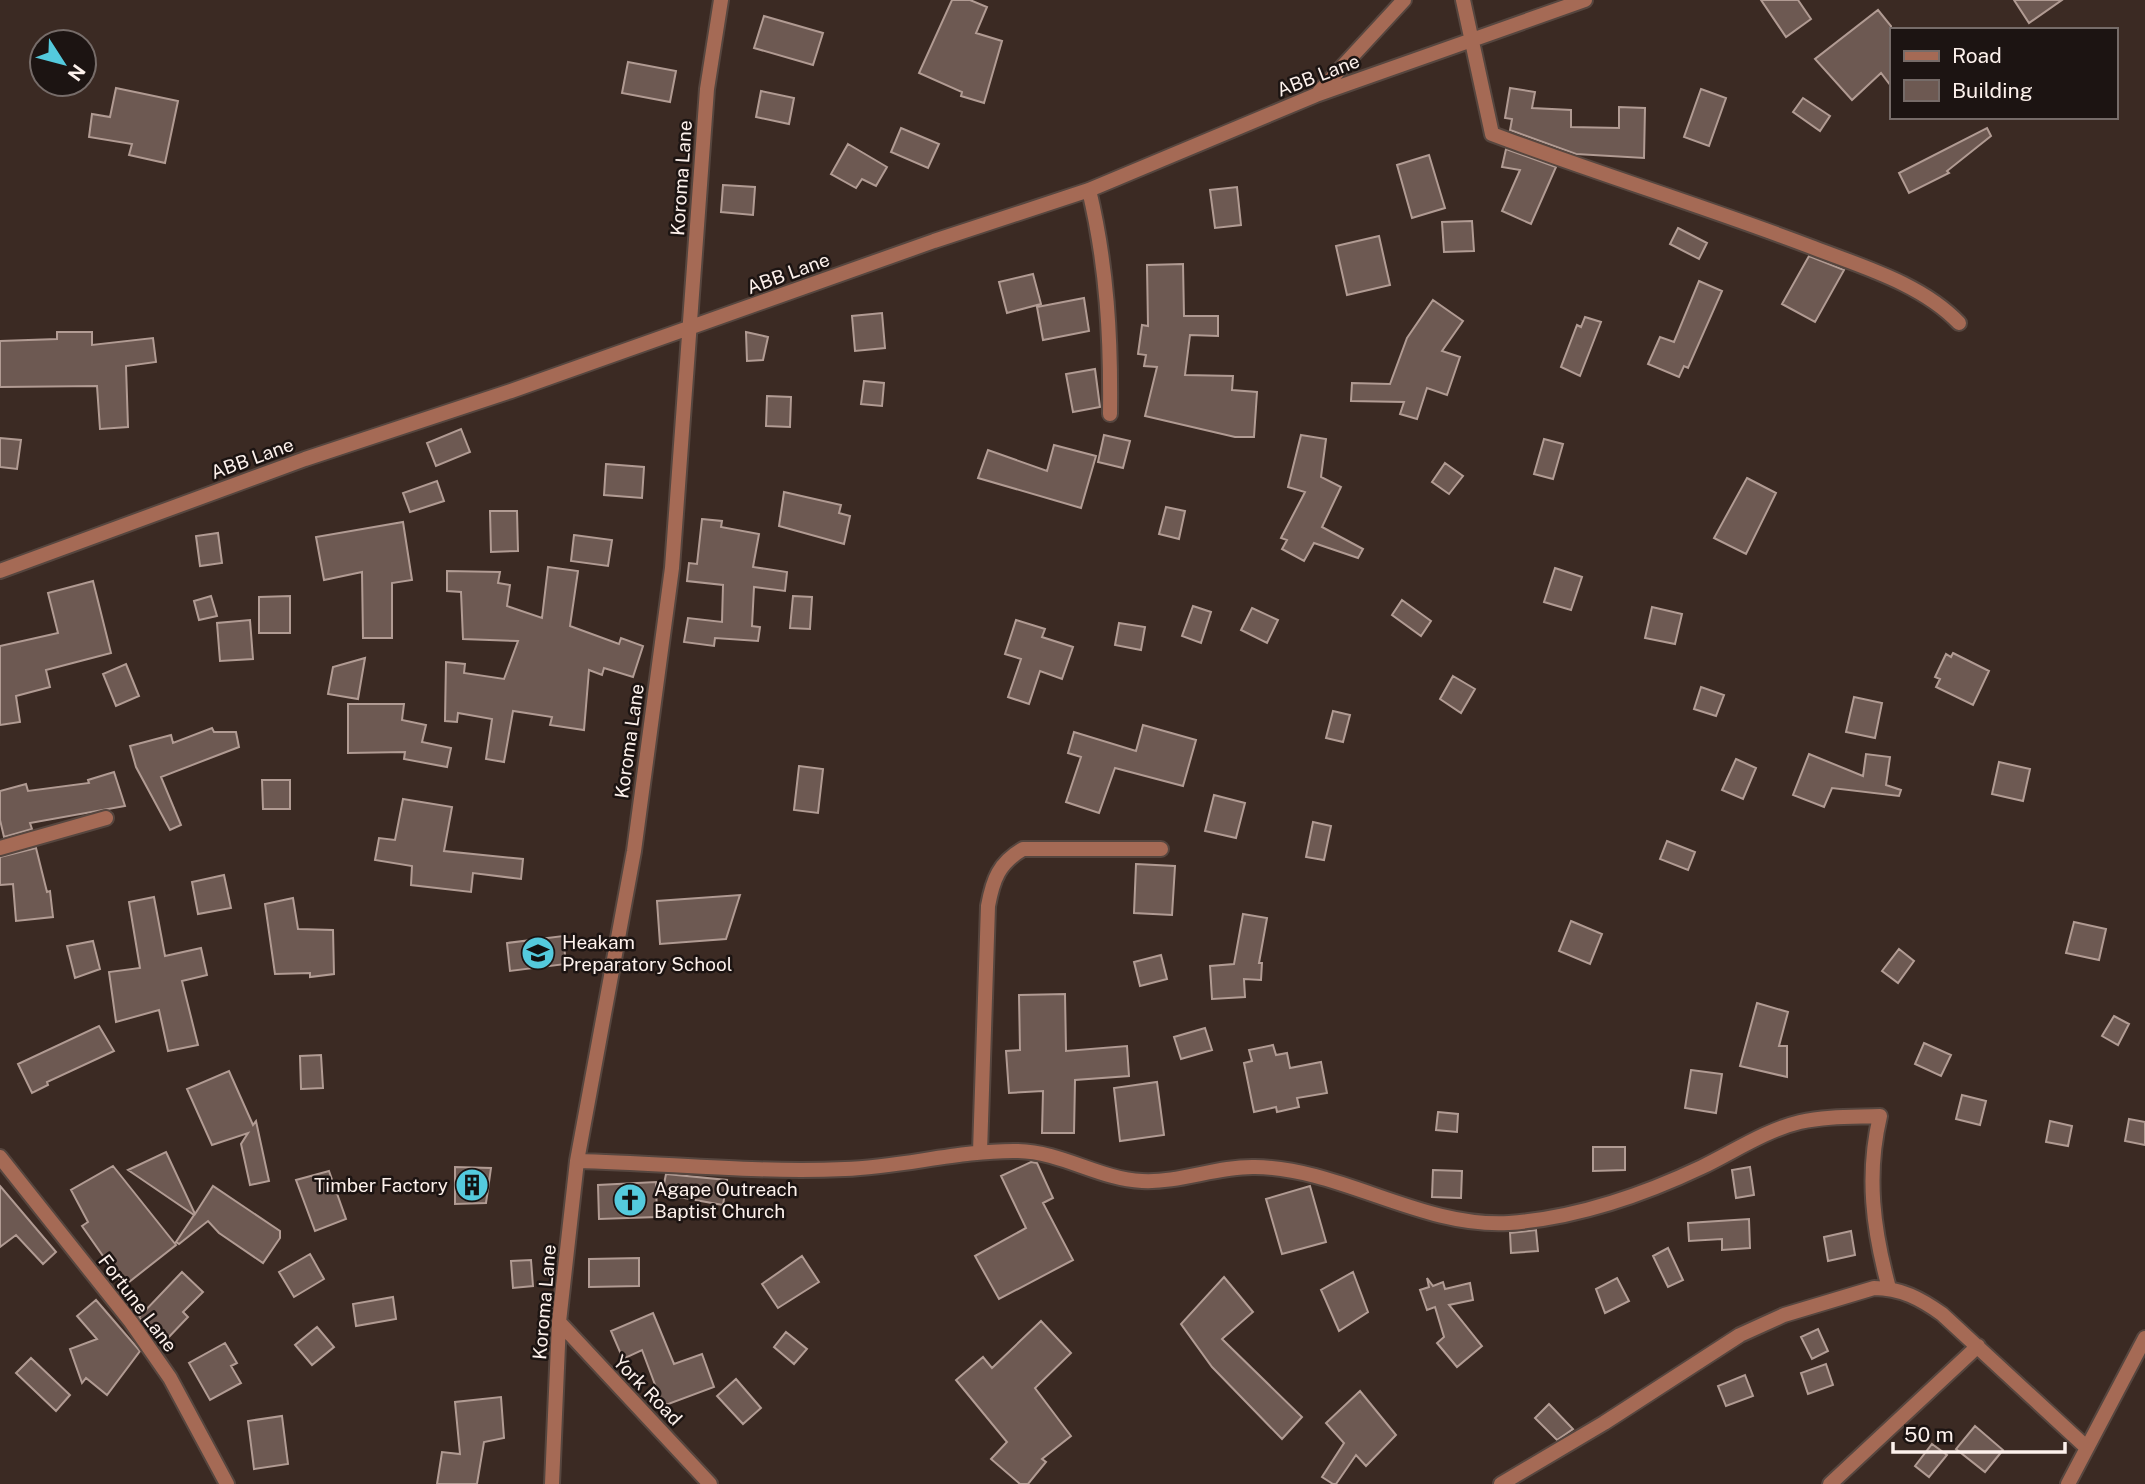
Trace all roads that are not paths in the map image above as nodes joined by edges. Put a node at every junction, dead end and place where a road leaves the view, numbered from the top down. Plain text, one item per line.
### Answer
1 (721, 0) edge
2 (1404, 0) edge
3 (1463, 0) edge
4 (1585, 0) edge
5 (1471, 38) junction
6 (1316, 95) junction
7 (1089, 190) junction
8 (1959, 323) dead end
9 (688, 329) junction
10 (1111, 414) dead end
11 (0, 571) edge
12 (106, 818) dead end
13 (0, 848) edge
14 (1161, 849) dead end
15 (980, 1152) junction
16 (0, 1157) edge
17 (577, 1161) junction
18 (1889, 1288) junction
19 (559, 1322) junction
20 (2145, 1338) edge
21 (1978, 1346) junction
22 (2086, 1447) junction
23 (227, 1484) edge
24 (552, 1484) edge
25 (710, 1484) edge
26 (1501, 1484) edge
27 (1830, 1484) edge
28 (2068, 1484) edge

1 - 9 street, Koroma Lane
2 - 6 street
3 - 5 street
4 - 5 street, ABB Lane
5 - 6 street, ABB Lane
5 - 8 street
6 - 7 street, ABB Lane
7 - 9 street, ABB Lane
7 - 10 street
9 - 11 street, ABB Lane
9 - 17 street, Koroma Lane
12 - 13 street
14 - 15 street
15 - 17 street
15 - 18 street
16 - 23 street, Fortune Lane
17 - 19 street, Koroma Lane
18 - 21 street
18 - 26 street
19 - 24 street, Koroma Lane
19 - 25 street, York Road
20 - 22 street
21 - 22 street
21 - 27 street
22 - 28 street

